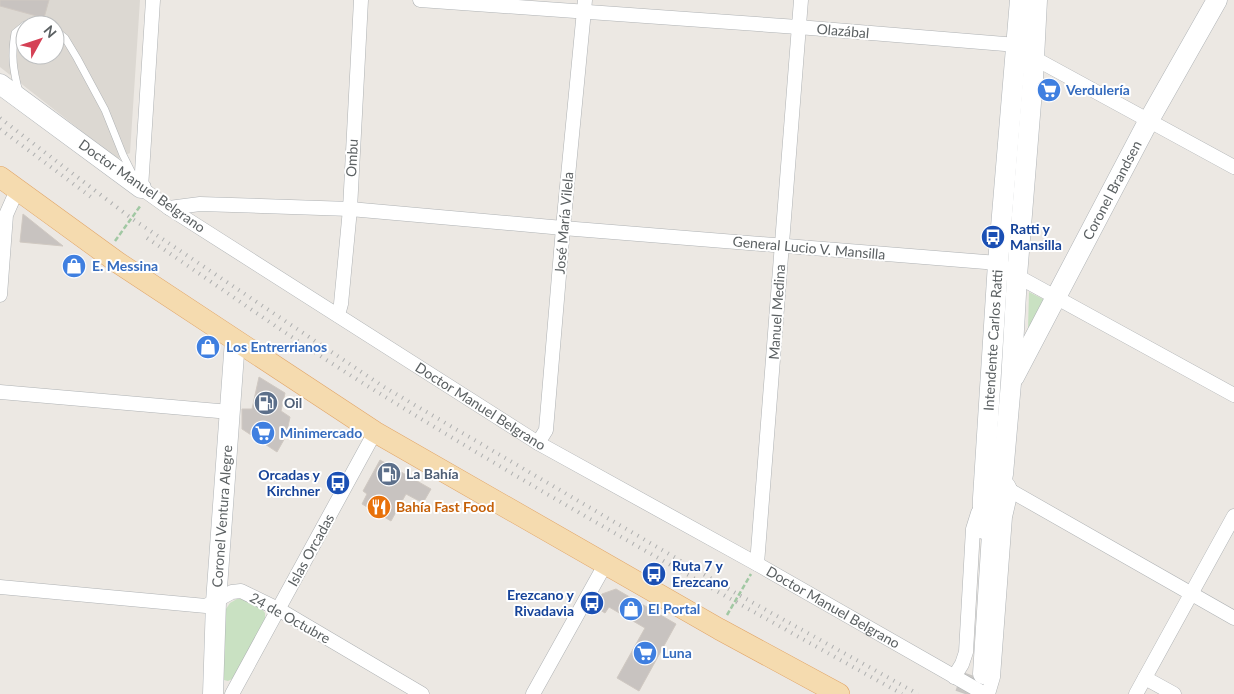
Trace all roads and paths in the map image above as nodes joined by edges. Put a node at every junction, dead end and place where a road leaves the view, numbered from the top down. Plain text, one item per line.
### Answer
1 (153, 0) edge
2 (362, 0) edge
3 (420, 0) edge
4 (800, 0) edge
5 (1020, 0) edge
6 (1037, 0) edge
7 (1216, 0) edge
8 (585, 6) edge
9 (798, 27) junction
10 (15, 33) edge
11 (65, 37) edge
12 (1017, 45) junction
13 (1034, 58) junction
14 (0, 84) edge
15 (21, 100) junction
16 (1149, 120) junction
17 (1234, 167) edge
18 (8, 183) edge
19 (142, 195) junction
20 (169, 208) junction
21 (350, 209) junction
22 (563, 228) junction
23 (114, 242) dead end
24 (782, 246) junction
25 (998, 263) junction
26 (1017, 276) junction
27 (0, 295) edge
28 (1056, 297) junction
29 (338, 315) junction
30 (235, 340) junction
31 (1011, 383) junction
32 (0, 392) edge
33 (1234, 395) edge
34 (230, 412) junction
35 (375, 432) junction
36 (538, 443) junction
37 (1007, 483) junction
38 (1234, 516) edge
39 (606, 563) junction
40 (757, 564) junction
41 (0, 587) edge
42 (1192, 594) junction
43 (216, 602) junction
44 (278, 609) junction
45 (1234, 618) edge
46 (719, 629) junction
47 (970, 674) junction
48 (1145, 678) junction
49 (213, 694) edge
50 (232, 694) edge
51 (422, 694) edge
52 (533, 694) edge
53 (838, 694) edge
54 (987, 694) edge
55 (1136, 694) edge
56 (1174, 694) edge

1 - 19 street
2 - 21 street, Ombu
3 - 8 street, Olazábal
4 - 9 street, Manuel Medina
5 - 12 main road, Intendente Carlos Ratti
6 - 13 main road, Intendente Carlos Ratti
7 - 16 main road, Coronel Brandsen
8 - 9 street, Olazábal
8 - 22 street, José María Vilela
9 - 12 street, Olazábal
9 - 24 street, Manuel Medina
10 - 15 lane
11 - 19 lane
12 - 13 street
12 - 25 main road, Intendente Carlos Ratti
13 - 16 street
13 - 26 main road, Intendente Carlos Ratti
14 - 15 main road, Doctor Manuel Belgrano
15 - 19 main road, Doctor Manuel Belgrano
16 - 17 street
16 - 28 main road, Coronel Brandsen
18 - 27 street
18 - 30 main road
19 - 20 street, Doctor Manuel Belgrano
19 - 23 path
20 - 21 street, General Lucio V. Mansilla
20 - 29 street, Doctor Manuel Belgrano
21 - 22 street, General Lucio V. Mansilla
21 - 29 street, Ombu
22 - 24 street, General Lucio V. Mansilla
22 - 36 street, José María Vilela
24 - 25 street, General Lucio V. Mansilla
24 - 40 street, Manuel Medina
25 - 26 street, General Lucio V. Mansilla
25 - 47 main road, Intendente Carlos Ratti
26 - 28 street, General Lucio V. Mansilla
26 - 31 main road, Intendente Carlos Ratti
28 - 31 main road, Coronel Brandsen
28 - 33 street, General Lucio V. Mansilla
29 - 36 street, Doctor Manuel Belgrano
30 - 34 main road, Coronel Ventura Alegre
30 - 35 main road
31 - 37 main road, Intendente Carlos Ratti
32 - 34 street
34 - 43 main road, Coronel Ventura Alegre
35 - 39 main road
35 - 44 street, Islas Orcadas
36 - 40 street, Doctor Manuel Belgrano
37 - 42 street
37 - 47 main road, Intendente Carlos Ratti
37 - 54 street, Intendente Carlos Ratti
38 - 42 street
39 - 46 main road
39 - 52 street
40 - 46 path
40 - 47 street, Doctor Manuel Belgrano
41 - 43 street, 24 de Octubre
42 - 45 street
42 - 48 street
43 - 44 street, 24 de Octubre
43 - 49 main road, Coronel Ventura Alegre
44 - 50 street, Islas Orcadas
44 - 51 street, 24 de Octubre
46 - 53 main road
47 - 54 street, Doctor Manuel Belgrano
48 - 55 street
48 - 56 street

